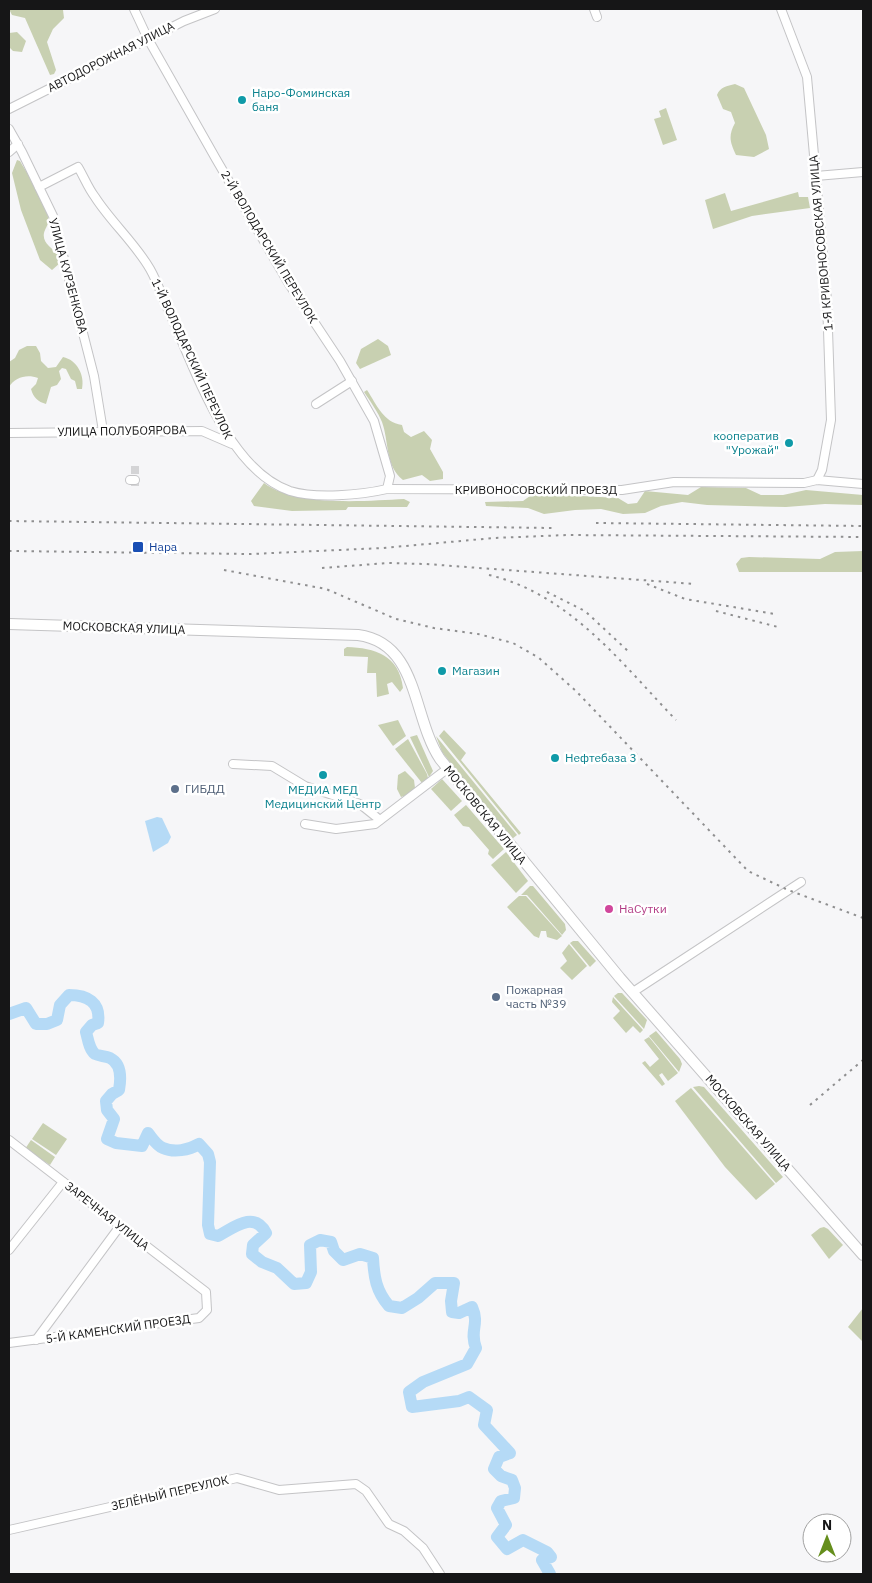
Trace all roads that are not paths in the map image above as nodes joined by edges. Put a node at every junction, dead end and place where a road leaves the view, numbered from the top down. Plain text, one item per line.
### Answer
1 (134, 9) edge
2 (215, 9) edge
3 (782, 9) edge
4 (148, 39) junction
5 (9, 109) edge
6 (9, 129) edge
7 (18, 144) junction
8 (9, 152) edge
9 (863, 172) edge
10 (816, 176) junction
11 (39, 186) junction
12 (352, 381) junction
13 (316, 404) dead end
14 (103, 431) junction
15 (9, 433) edge
16 (232, 444) junction
17 (817, 480) junction
18 (863, 484) edge
19 (387, 489) junction
20 (9, 624) edge
21 (233, 764) dead end
22 (447, 768) junction
23 (380, 820) junction
24 (306, 824) dead end
25 (801, 882) dead end
26 (633, 992) junction
27 (9, 1140) edge
28 (63, 1182) junction
29 (120, 1226) junction
30 (9, 1250) edge
31 (863, 1255) edge
32 (206, 1292) joint
33 (36, 1340) junction
34 (9, 1343) edge
35 (9, 1530) edge
36 (440, 1574) edge

1 - 4 street, 2-Й ВОЛОДАРСКИЙ ПЕРЕУЛОК
2 - 4 street, АВТОДОРОЖНАЯ УЛИЦА
3 - 10 street, 1-Я КРИВОНОСОВСКАЯ УЛИЦА
4 - 5 street, АВТОДОРОЖНАЯ УЛИЦА
4 - 12 street, 2-Й ВОЛОДАРСКИЙ ПЕРЕУЛОК
6 - 7 street, УЛИЦА КУРЗЕНКОВА
7 - 8 street
7 - 11 street, УЛИЦА КУРЗЕНКОВА
9 - 10 street
10 - 17 street, 1-Я КРИВОНОСОВСКАЯ УЛИЦА
11 - 14 street, УЛИЦА КУРЗЕНКОВА
11 - 16 street, 1-Й ВОЛОДАРСКИЙ ПЕРЕУЛОК
12 - 13 street
12 - 19 street, 2-Й ВОЛОДАРСКИЙ ПЕРЕУЛОК
14 - 15 street, УЛИЦА ПОЛУБОЯРОВА
14 - 16 street, УЛИЦА ПОЛУБОЯРОВА
16 - 19 street, 1-Й ВОЛОДАРСКИЙ ПЕРЕУЛОК
17 - 18 street, КРИВОНОСОВСКИЙ ПРОЕЗД
17 - 19 street, КРИВОНОСОВСКИЙ ПРОЕЗД
20 - 22 main road, МОСКОВСКАЯ УЛИЦА
21 - 23 street
22 - 23 street
22 - 26 main road, МОСКОВСКАЯ УЛИЦА
23 - 24 street
25 - 26 street
26 - 31 main road, МОСКОВСКАЯ УЛИЦА
27 - 28 street, ЗАРЕЧНАЯ УЛИЦА
28 - 29 street, ЗАРЕЧНАЯ УЛИЦА
28 - 30 street
29 - 32 street, ЗАРЕЧНАЯ УЛИЦА
29 - 33 street
32 - 33 street, 5-Й КАМЕНСКИЙ ПРОЕЗД
33 - 34 street, 5-Й КАМЕНСКИЙ ПРОЕЗД
35 - 36 street, ЗЕЛЁНЫЙ ПЕРЕУЛОК

